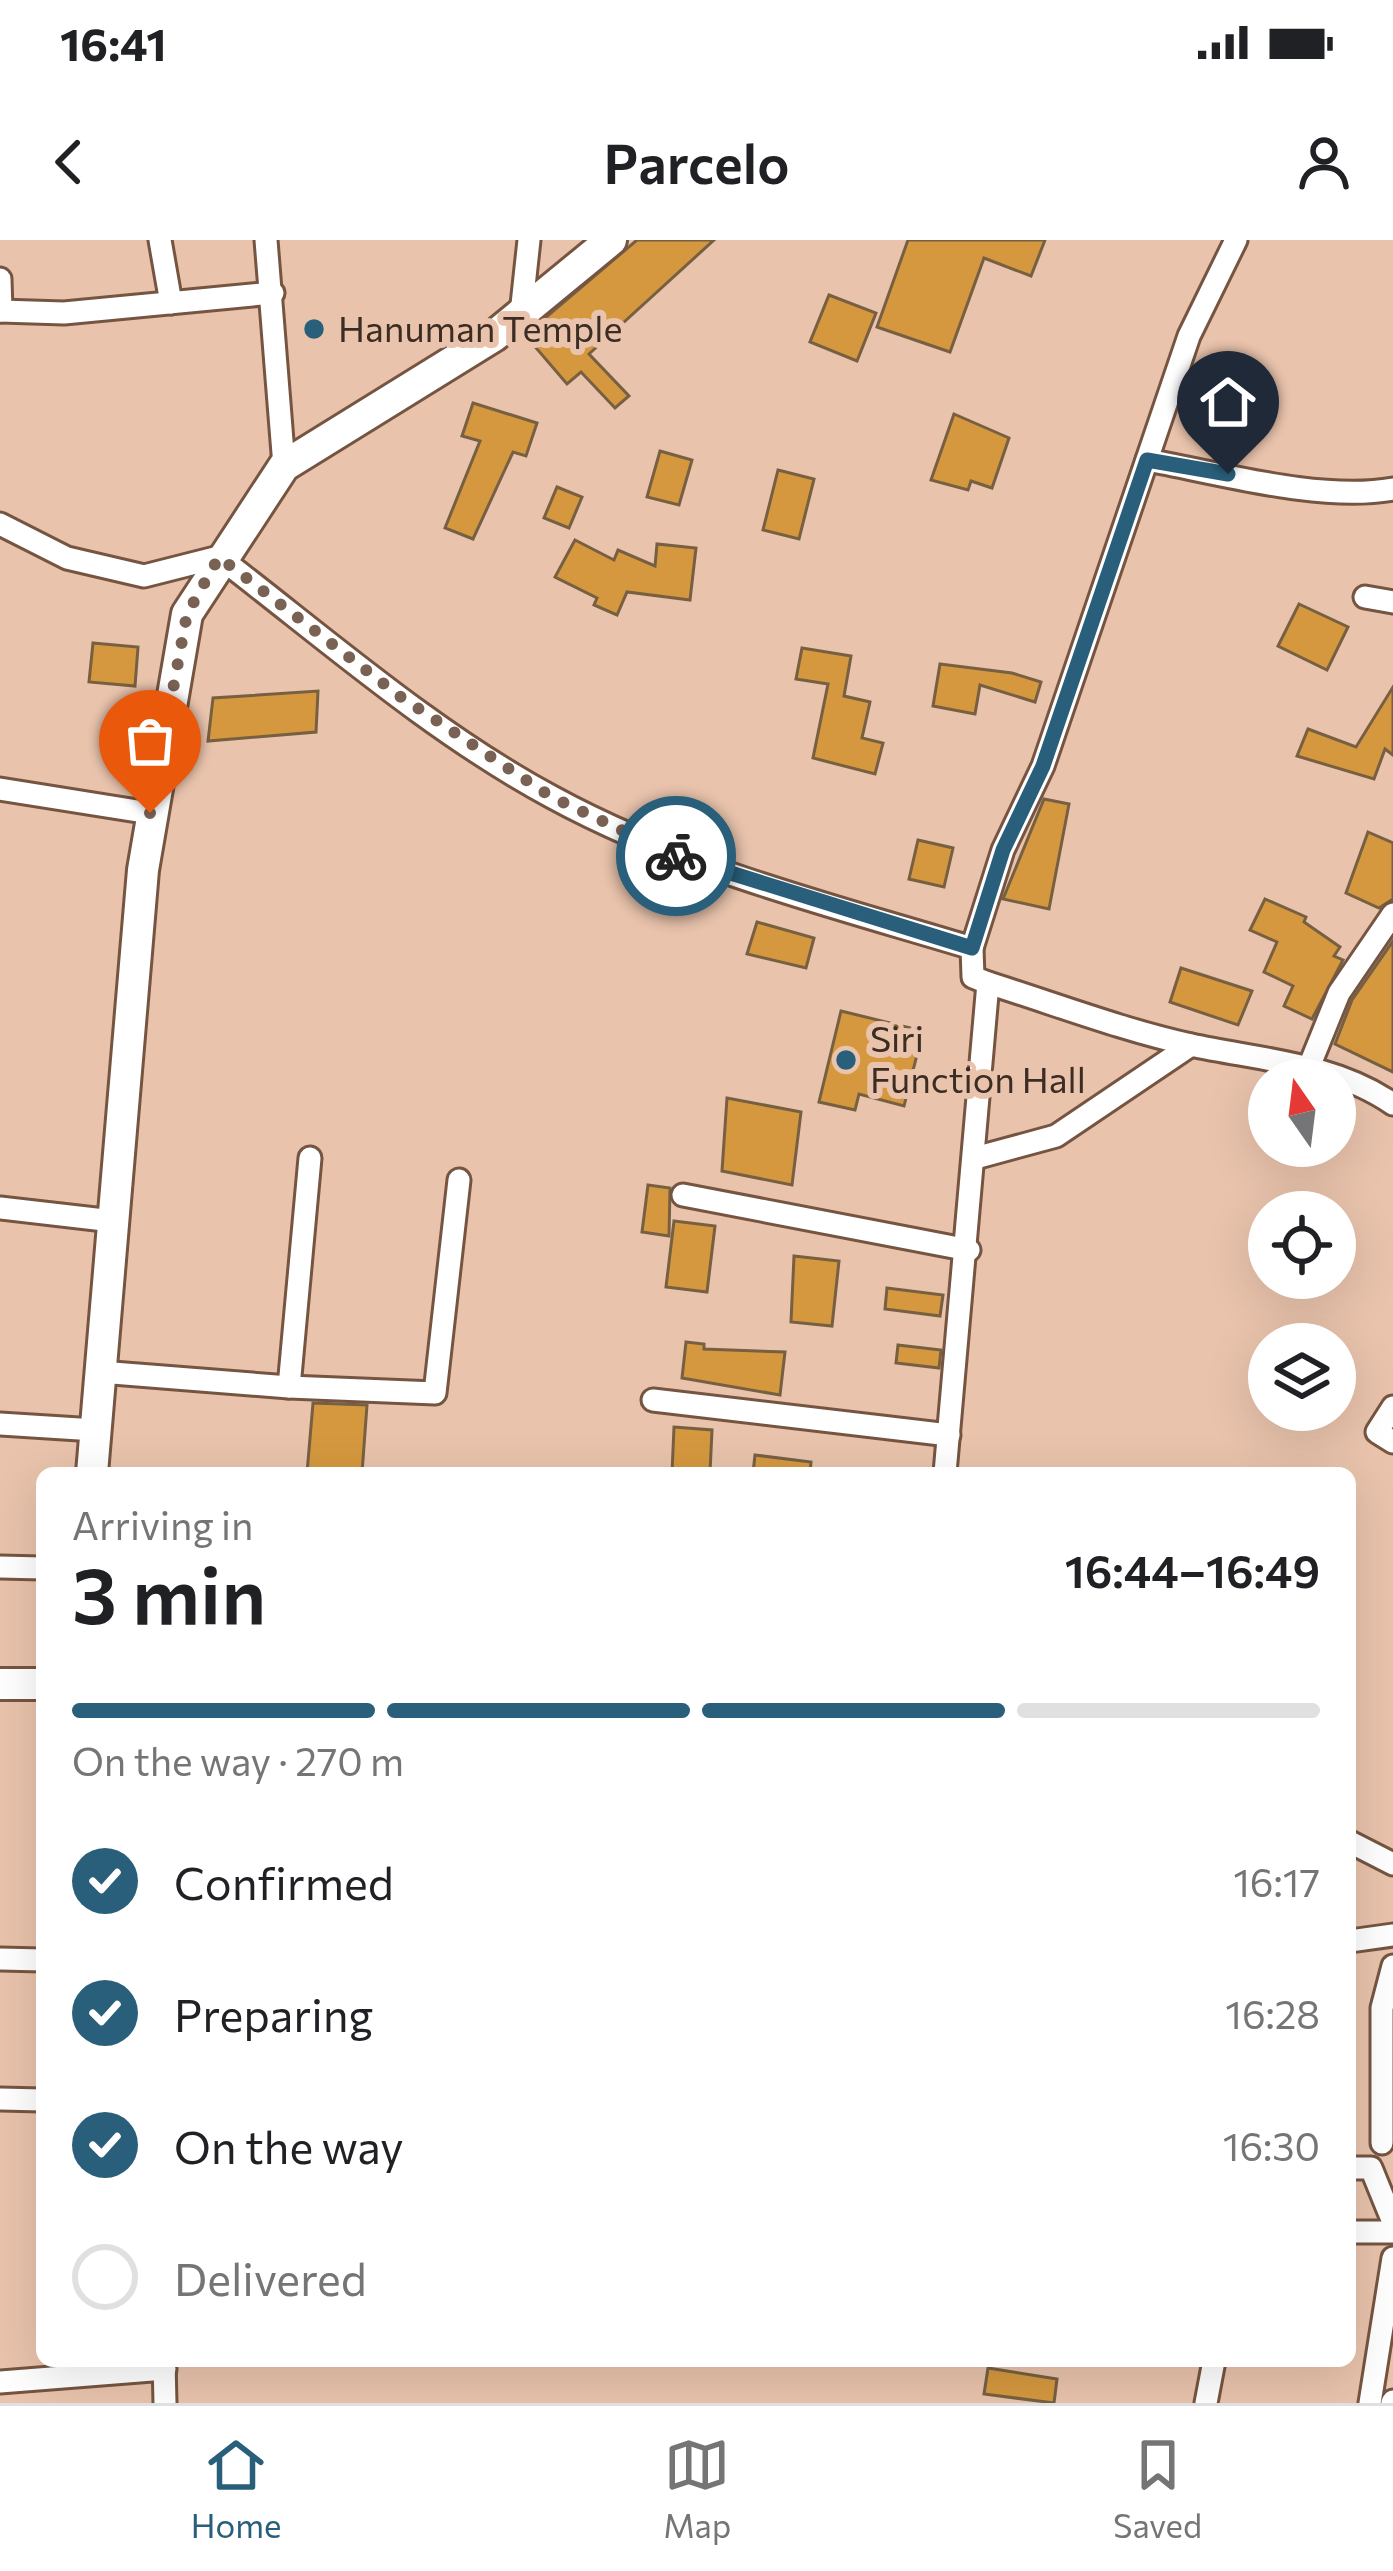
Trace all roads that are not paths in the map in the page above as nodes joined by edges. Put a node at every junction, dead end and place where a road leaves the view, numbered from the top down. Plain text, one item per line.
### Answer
1 (160, 240) edge
2 (266, 240) edge
3 (529, 240) edge
4 (610, 240) edge
5 (1236, 240) edge
6 (0, 279) edge
7 (272, 293) junction
8 (171, 303) junction
9 (1, 311) edge
10 (521, 314) junction
11 (1147, 460) junction
12 (284, 466) junction
13 (1393, 489) edge
14 (0, 524) edge
15 (219, 557) junction
16 (1365, 597) dead end
17 (1393, 602) edge
18 (0, 789) edge
19 (150, 813) junction
20 (1393, 914) edge
21 (972, 948) junction
22 (988, 983) junction
23 (1191, 1045) junction
24 (1267, 1059) edge
25 (1313, 1059) edge
26 (1356, 1081) edge
27 (1393, 1104) edge
28 (310, 1158) dead end
29 (975, 1158) junction
30 (459, 1180) dead end
31 (683, 1195) dead end
32 (0, 1208) edge
33 (113, 1221) junction
34 (969, 1250) junction
35 (100, 1372) junction
36 (289, 1387) junction
37 (653, 1400) dead end
38 (1393, 1408) edge
39 (0, 1424) edge
40 (95, 1430) junction
41 (949, 1435) junction
42 (1393, 1442) edge
43 (92, 1467) edge
44 (946, 1467) edge
45 (0, 1567) edge
46 (36, 1568) edge
47 (0, 1684) edge
48 (36, 1684) edge
49 (1356, 1845) edge
50 (1393, 1864) edge
51 (1393, 1935) edge
52 (1356, 1940) edge
53 (0, 1959) edge
54 (36, 1960) edge
55 (1393, 1966) edge
56 (0, 2099) edge
57 (36, 2100) edge
58 (1387, 2146) edge
59 (1361, 2168) edge
60 (1393, 2222) edge
61 (1356, 2232) edge
62 (1393, 2232) edge
63 (1393, 2258) edge
64 (146, 2367) edge
65 (165, 2367) edge
66 (1213, 2367) edge
67 (0, 2382) edge
68 (165, 2403) edge
69 (1206, 2403) edge
70 (1370, 2403) edge

1 - 8 street
2 - 7 street
3 - 10 street
4 - 10 street
5 - 11 street
6 - 9 street
7 - 8 street
7 - 12 street
8 - 9 street
10 - 12 street
11 - 13 street
11 - 21 street
12 - 15 street
14 - 15 street
15 - 19 street
15 - 21 street
16 - 17 street
18 - 19 street
19 - 33 street
20 - 25 street
21 - 22 street
22 - 23 street
22 - 29 street
23 - 24 street
23 - 29 street
26 - 27 street
28 - 36 street
29 - 34 street
30 - 36 street
31 - 34 street
32 - 33 street
33 - 35 street
34 - 41 street
35 - 36 street
35 - 40 street
37 - 41 street
38 - 42 street
39 - 40 street
40 - 43 street
41 - 44 street
45 - 46 street
47 - 48 street
49 - 50 street
51 - 52 street
53 - 54 street
55 - 58 street
56 - 57 street
58 - 59 street
59 - 60 street
61 - 62 street
63 - 70 street
64 - 67 street
65 - 68 street
66 - 69 street

